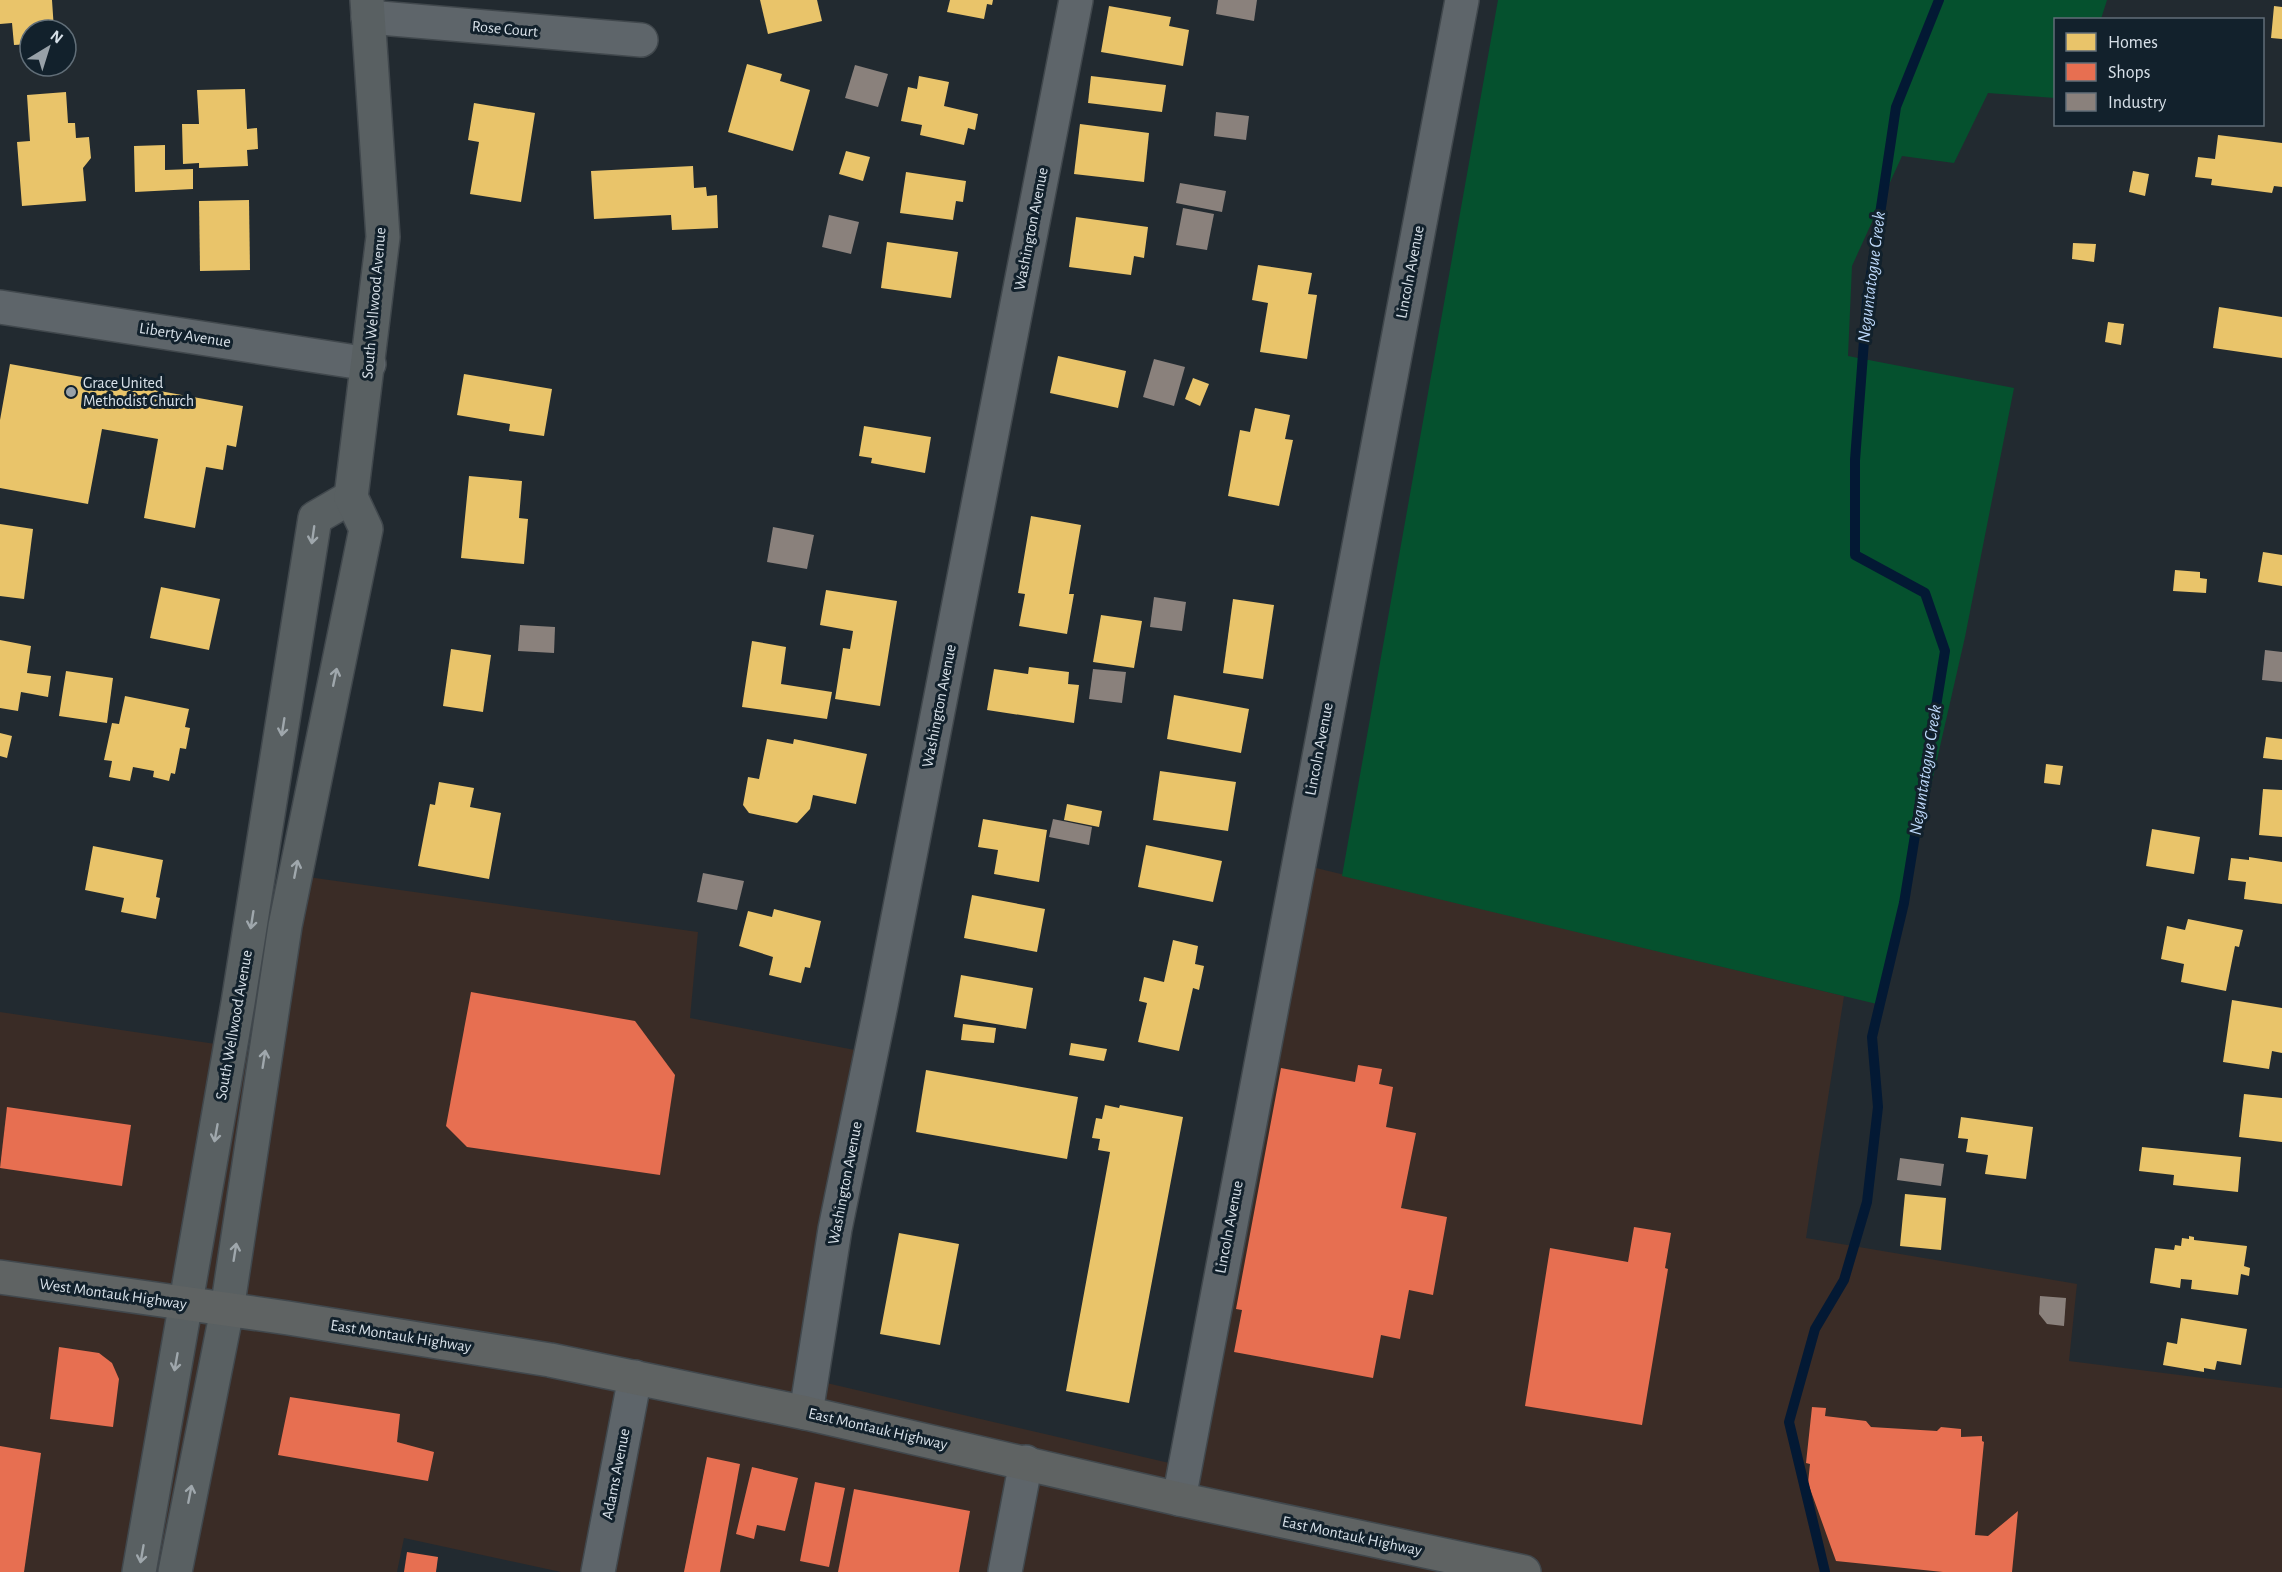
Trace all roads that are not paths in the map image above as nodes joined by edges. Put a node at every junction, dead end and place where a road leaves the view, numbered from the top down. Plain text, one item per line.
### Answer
1 (1076, 0) edge
2 (1462, 0) edge
3 (368, 8) edge
4 (641, 40) dead end
5 (0, 306) edge
6 (369, 364) junction
7 (351, 497) junction
8 (0, 1277) edge
9 (186, 1304) junction
10 (227, 1310) junction
11 (634, 1377) junction
12 (806, 1413) junction
13 (1026, 1462) junction
14 (1179, 1499) junction
15 (1420, 1562) edge
16 (139, 1572) edge
17 (175, 1572) edge
18 (598, 1572) edge
19 (1005, 1572) edge
20 (1524, 1572) edge

1 - 12 street, Washington Avenue
2 - 14 street, Lincoln Avenue
3 - 4 street, Rose Court
3 - 6 main road, South Wellwood Avenue
5 - 6 street, Liberty Avenue
6 - 7 main road, South Wellwood Avenue
7 -> 9 main road, South Wellwood Avenue
10 -> 7 main road, South Wellwood Avenue
8 - 9 main road, West Montauk Highway
9 - 10 main road, West Montauk Highway
9 -> 16 main road, South Wellwood Avenue
10 - 11 main road, East Montauk Highway
17 -> 10 main road, South Wellwood Avenue
11 - 12 main road, East Montauk Highway
11 - 18 street, Adams Avenue
12 - 13 main road, East Montauk Highway
13 - 14 main road, East Montauk Highway
13 - 19 street
14 - 15 main road, East Montauk Highway
15 - 20 main road, East Montauk Highway

